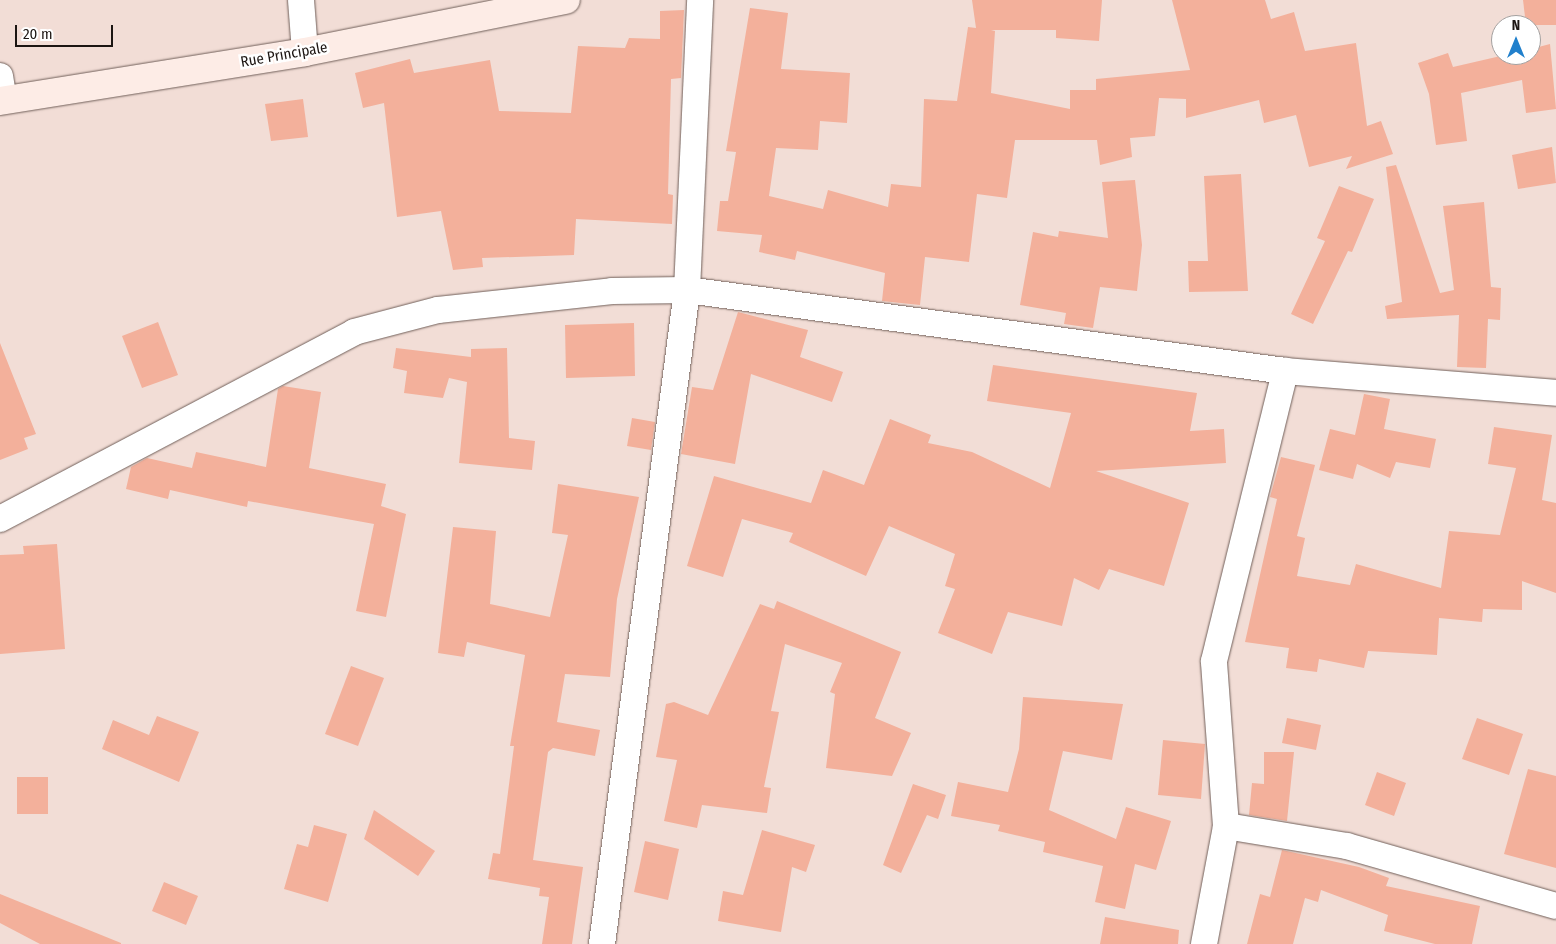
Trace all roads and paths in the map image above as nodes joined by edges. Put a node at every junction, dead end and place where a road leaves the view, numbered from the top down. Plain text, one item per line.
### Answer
1 (301, 0) edge
2 (566, 0) edge
3 (700, 0) edge
4 (306, 52) junction
5 (1, 93) edge
6 (687, 290) junction
7 (1285, 371) junction
8 (1556, 393) edge
9 (0, 519) edge
10 (1226, 826) junction
11 (1556, 906) edge
12 (602, 944) edge
13 (1204, 944) edge

1 - 4 street
2 - 4 main road, Rue Principale
3 - 6 street
4 - 5 main road, Rue Principale
6 - 7 street
6 - 9 street
6 - 12 street
7 - 8 street
7 - 10 street
10 - 11 street
10 - 13 street

